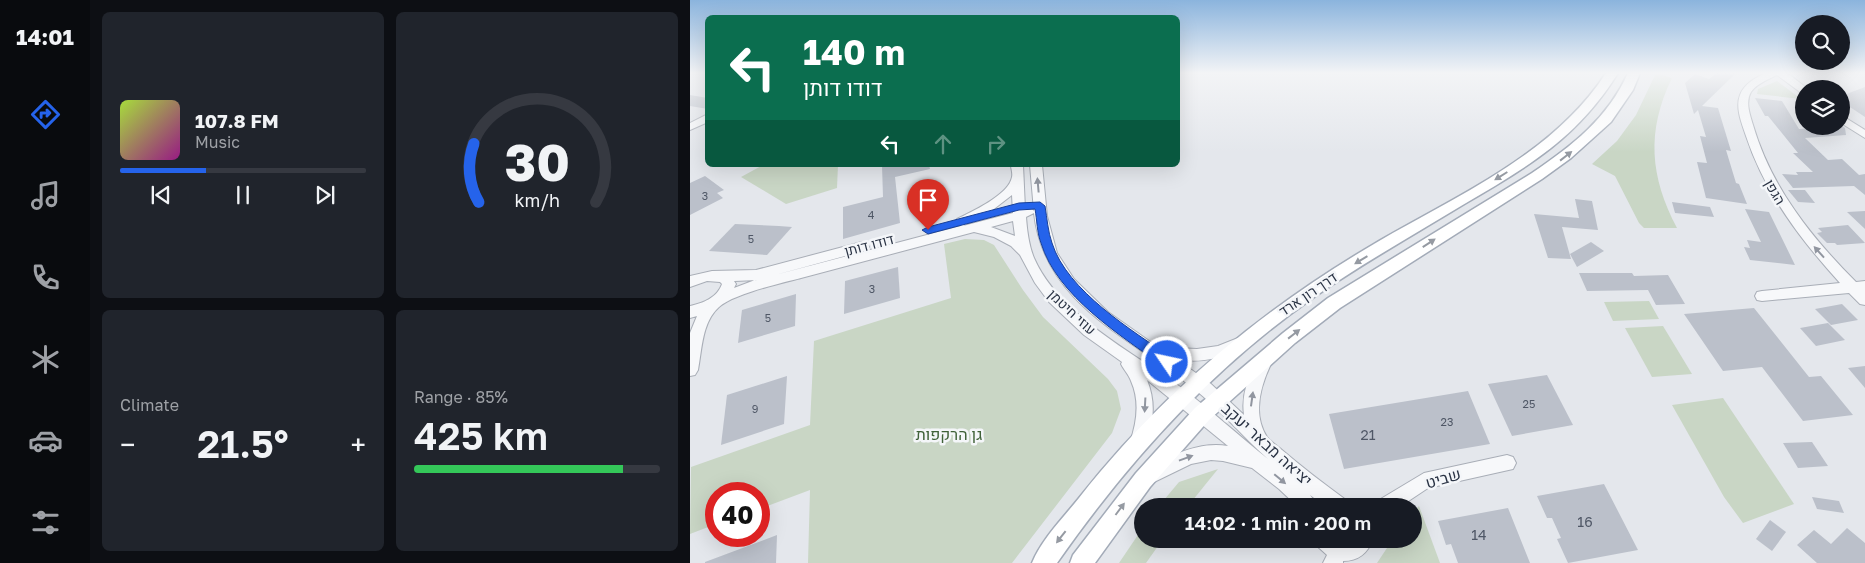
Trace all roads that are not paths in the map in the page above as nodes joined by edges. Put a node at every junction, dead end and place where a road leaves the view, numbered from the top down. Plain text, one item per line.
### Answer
1 (1594, 99) edge
2 (1620, 99) edge
3 (1745, 99) edge
4 (705, 119) edge
5 (1850, 124) edge
6 (690, 127) edge
7 (1865, 135) edge
8 (1036, 167) edge
9 (1018, 171) edge
10 (1040, 206) junction
11 (1020, 211) junction
12 (962, 226) junction
13 (1026, 253) junction
14 (690, 273) edge
15 (716, 276) junction
16 (690, 282) edge
17 (1859, 286) edge
18 (1762, 296) dead end
19 (1865, 300) edge
20 (715, 302) junction
21 (690, 312) edge
22 (690, 331) edge
23 (1246, 339) junction
24 (1140, 343) junction
25 (1114, 349) junction
26 (694, 350) junction
27 (1266, 358) junction
28 (690, 370) edge
29 (1198, 382) junction
30 (1182, 398) junction
31 (1217, 400) junction
32 (1202, 414) junction
33 (1261, 442) junction
34 (1136, 446) junction
35 (1258, 462) junction
36 (1506, 463) dead end
37 (1143, 480) junction
38 (1301, 498) edge
39 (1329, 498) edge
40 (1397, 498) edge
41 (1358, 548) edge
42 (1332, 551) edge
43 (1043, 563) edge
44 (1081, 563) edge

1 -> 23 main road, דרך רון ארד
27 -> 2 main road, דרך רון ארד
17 -> 3 street, הגפן
4 - 6 street
5 - 7 street
10 -> 8 street, עוזי חיטמן
9 - 11 street, עוזי חיטמן
9 - 12 street
10 - 11 street, דודו דותן
10 - 24 street, עוזי חיטמן
11 - 12 street, דודו דותן
11 - 13 street, עוזי חיטמן
12 - 13 street
12 - 15 street, דודו דותן
12 - 20 street, דודו דותן
13 - 25 street, עוזי חיטמן
14 - 15 street
15 - 16 street
15 - 20 street
17 - 18 street
17 - 19 street, הגפן
20 - 21 street, דודו דותן
20 - 26 street
22 - 26 street
23 - 24 street
23 - 29 main road, דרך רון ארד
24 - 29 street, עוזי חיטמן
25 - 30 street, עוזי חיטמן
25 -> 34 street
26 - 28 street
27 - 31 main road, דרך רון ארד
33 -> 27 street
29 - 30 main road, דרך רון ארד
29 - 31 street, עוזי חיטמן
30 - 32 street, עוזי חיטמן
30 - 34 main road, דרך רון ארד
31 - 32 main road, דרך רון ארד
31 - 33 street, יציאה מבאר יעקב
32 - 35 street, עוזי חיטמן
32 - 37 main road, דרך רון ארד
33 - 39 street, יציאה מבאר יעקב
34 -> 43 main road, דרך רון ארד
37 -> 35 street
35 -> 38 street
36 - 40 street, שביט
44 -> 37 main road, דרך רון ארד
41 - 42 street

